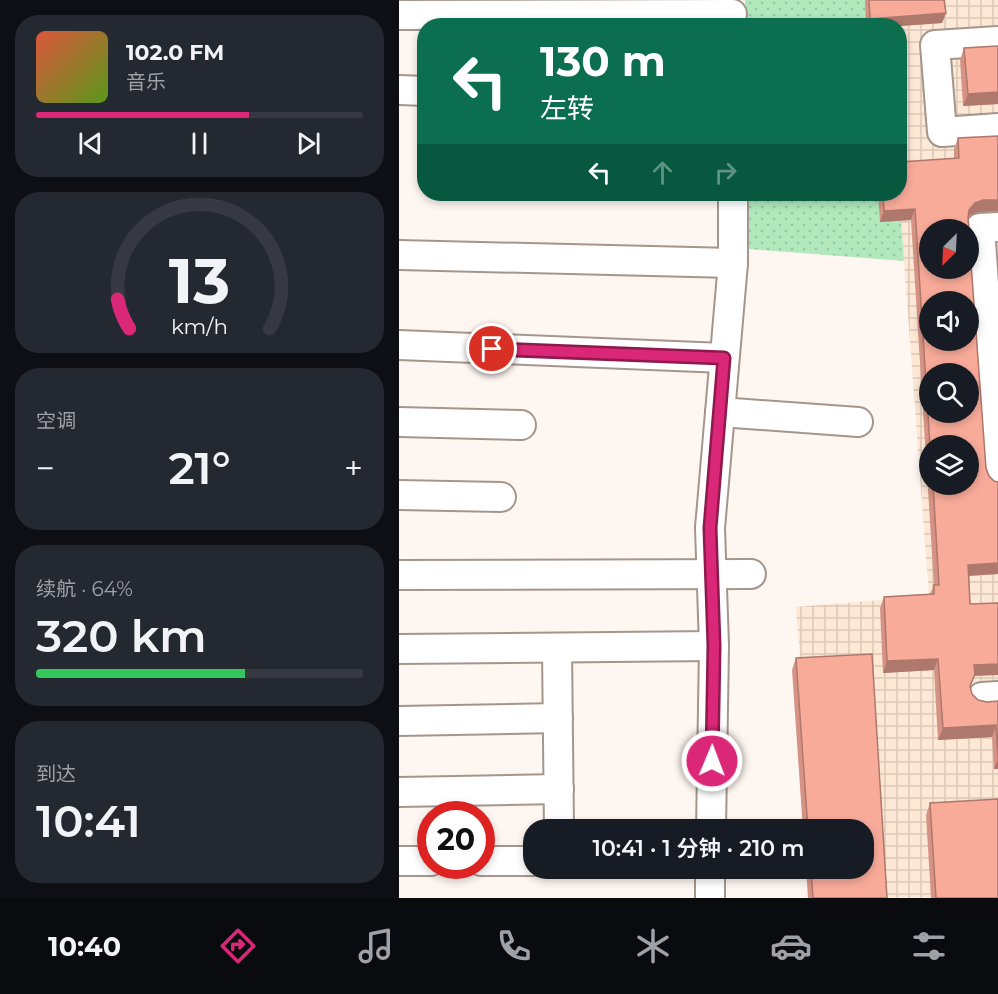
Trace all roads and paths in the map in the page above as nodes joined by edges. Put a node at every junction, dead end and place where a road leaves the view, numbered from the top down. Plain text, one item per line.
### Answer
1 (732, 13) edge
2 (399, 15) edge
3 (998, 41) edge
4 (399, 90) edge
5 (417, 91) edge
6 (998, 128) edge
7 (733, 201) edge
8 (998, 227) edge
9 (399, 255) edge
10 (733, 263) junction
11 (399, 345) edge
12 (724, 358) junction
13 (720, 412) junction
14 (399, 422) edge
15 (858, 422) dead end
16 (521, 424) dead end
17 (998, 478) edge
18 (399, 495) edge
19 (501, 497) dead end
20 (712, 574) junction
21 (751, 574) dead end
22 (399, 575) edge
23 (714, 646) junction
24 (557, 648) junction
25 (399, 649) edge
26 (558, 718) junction
27 (399, 721) edge
28 (559, 789) junction
29 (399, 792) edge
30 (559, 819) edge
31 (711, 819) edge
32 (399, 861) edge
33 (417, 861) edge
34 (495, 861) edge
35 (523, 861) edge
36 (710, 879) edge
37 (710, 898) edge

1 - 2 lane
3 - 6 lane
4 - 5 lane
7 - 10 lane
8 - 17 lane
9 - 10 lane
10 - 12 lane
11 - 12 lane
12 - 13 lane
13 - 15 lane
13 - 20 lane
14 - 16 lane
18 - 19 lane
20 - 21 lane
20 - 22 lane
20 - 23 lane
23 - 24 lane
23 - 31 lane
24 - 25 lane
24 - 26 lane
26 - 27 lane
26 - 28 lane
28 - 29 lane
28 - 30 lane
32 - 33 lane
34 - 35 lane
36 - 37 lane

